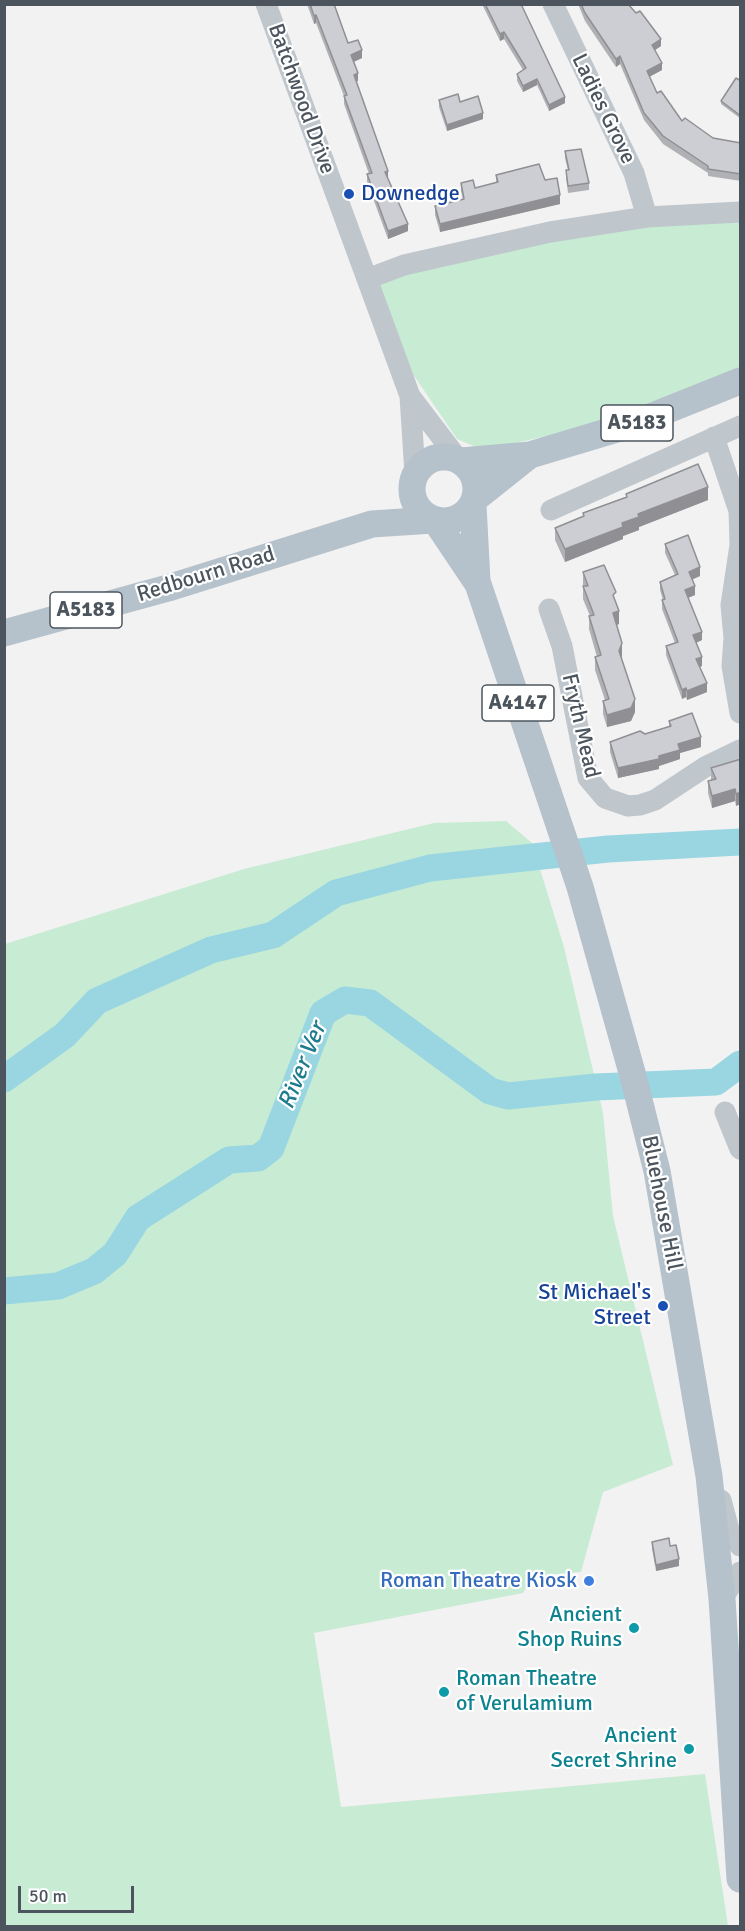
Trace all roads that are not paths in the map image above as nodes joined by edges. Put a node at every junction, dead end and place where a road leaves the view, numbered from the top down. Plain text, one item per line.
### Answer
1 (266, 4) edge
2 (553, 4) edge
3 (647, 217) junction
4 (732, 219) edge
5 (366, 279) junction
6 (741, 381) edge
7 (410, 396) junction
8 (741, 426) edge
9 (714, 437) junction
10 (530, 455) junction
11 (460, 460) junction
12 (415, 475) junction
13 (475, 501) junction
14 (551, 510) dead end
15 (434, 520) junction
16 (372, 524) junction
17 (478, 584) junction
18 (550, 623) dead end
19 (4, 633) edge
20 (737, 637) edge
21 (741, 714) edge
22 (741, 750) edge
23 (725, 1112) dead end
24 (738, 1138) edge
25 (733, 1551) edge
26 (741, 1572) edge
27 (722, 1599) junction
28 (741, 1879) edge

1 - 5 street, Batchwood Drive
2 - 3 street, Ladies Grove
3 - 4 street
3 - 5 street
5 - 7 street, Batchwood Drive
6 - 10 main road, A5183
7 - 11 street, Batchwood Drive
7 - 12 street, Batchwood Drive
8 - 9 street
9 - 14 street
9 - 20 street
10 - 11 main road, A5183
10 - 13 main road, A5183
11 - 12 main road
11 - 13 main road
12 - 15 main road
12 - 16 main road
13 - 15 main road
13 - 17 main road, Bluehouse Hill / A4147
15 - 16 main road, Redbourn Road / A5183
15 - 17 main road, Bluehouse Hill / A4147
16 - 19 main road, Redbourn Road / A5183
17 - 25 main road, Bluehouse Hill / A4147
18 - 22 street, Fryth Mead
20 - 21 street
23 - 24 street
25 - 27 main road, Bluehouse Hill / A4147
26 - 27 street
27 - 28 main road, Bluehouse Hill / A4147

